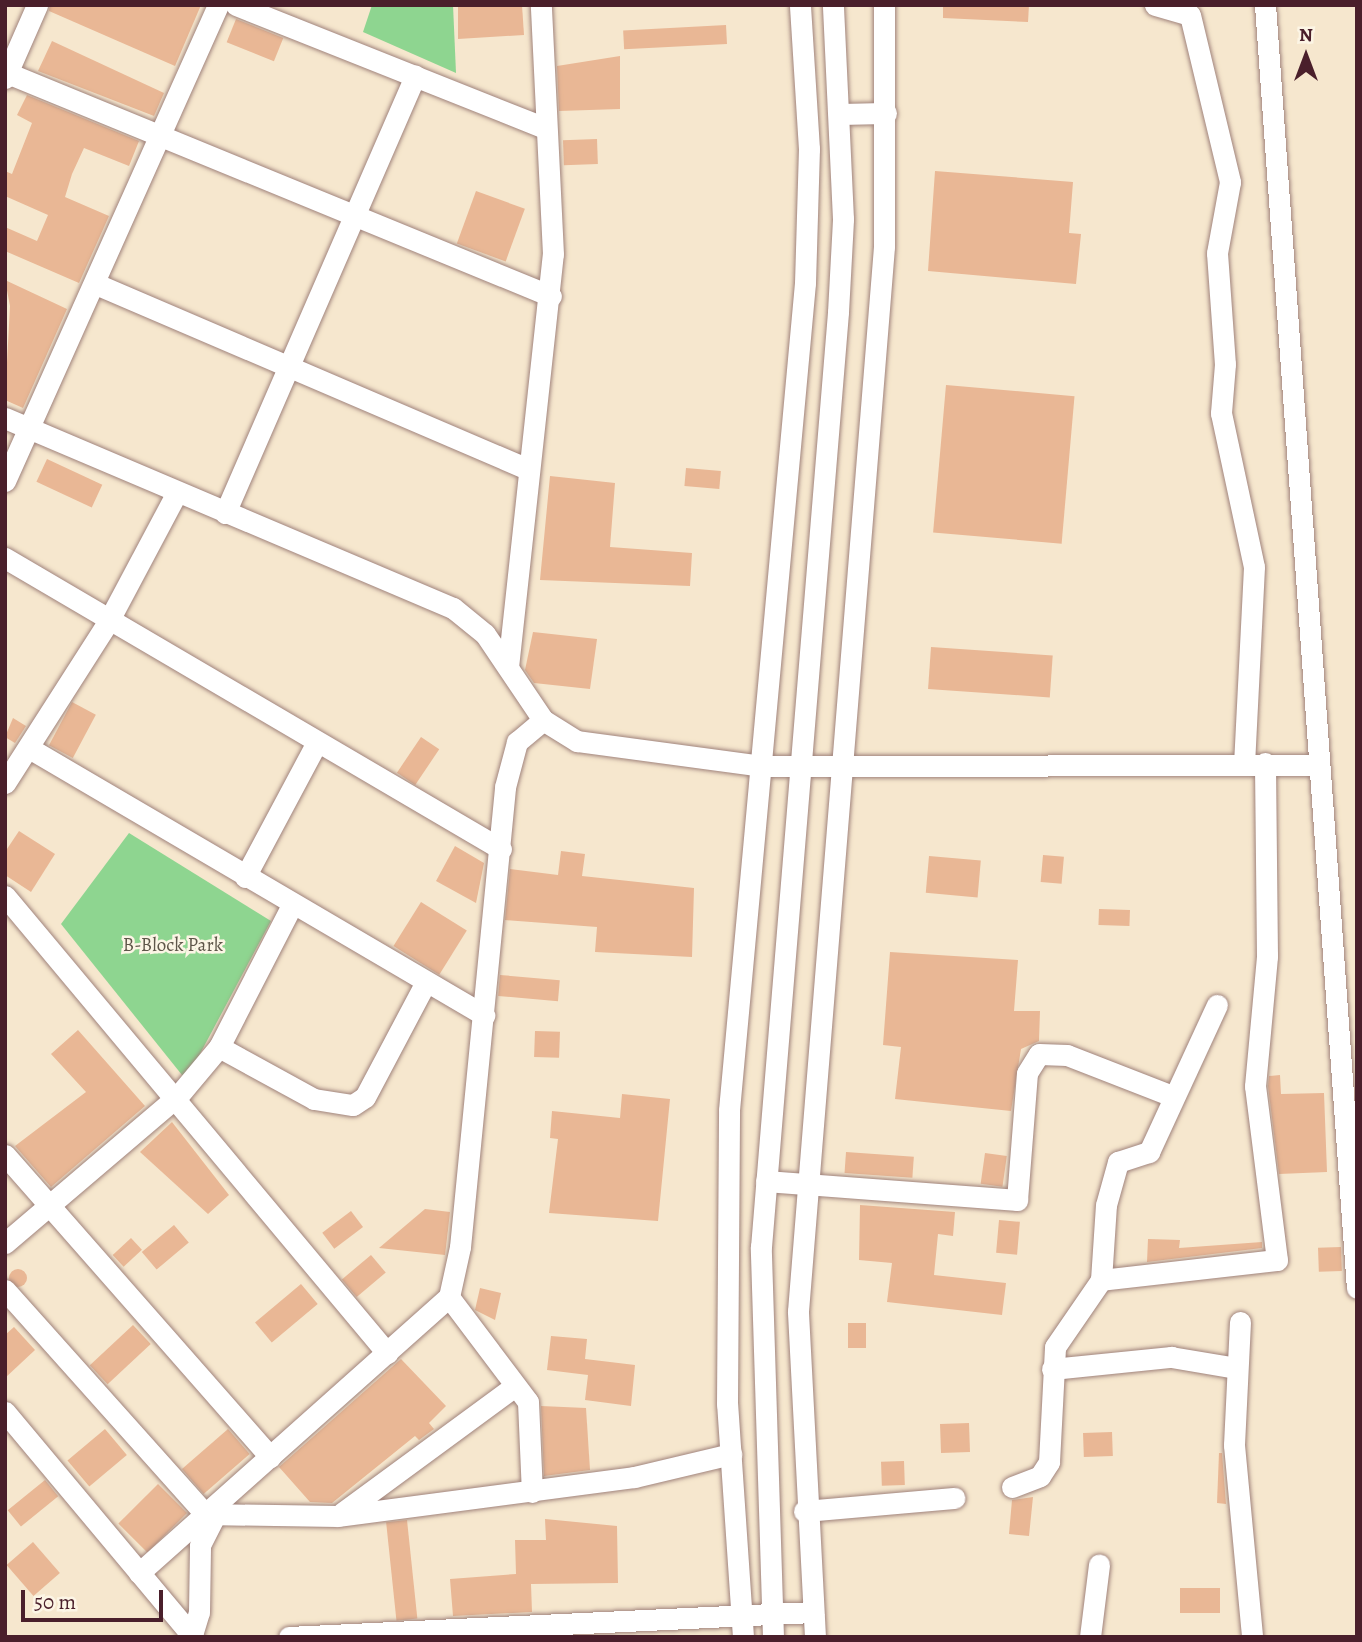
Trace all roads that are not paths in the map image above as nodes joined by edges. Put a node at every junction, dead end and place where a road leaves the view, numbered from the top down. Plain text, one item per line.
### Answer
1 (37, 5) edge
2 (218, 5) edge
3 (236, 5) edge
4 (541, 5) edge
5 (800, 5) edge
6 (833, 5) edge
7 (884, 5) edge
8 (1155, 5) edge
9 (1265, 5) edge
10 (6, 74) edge
11 (415, 76) junction
12 (886, 113) junction
13 (839, 114) junction
14 (545, 128) junction
15 (160, 135) junction
16 (354, 215) junction
17 (96, 284) junction
18 (551, 296) junction
19 (288, 367) junction
20 (5, 418) edge
21 (31, 429) junction
22 (527, 469) junction
23 (5, 481) edge
24 (177, 492) junction
25 (225, 513) junction
26 (5, 558) edge
27 (108, 622) junction
28 (508, 667) junction
29 (543, 720) junction
30 (317, 742) junction
31 (29, 748) junction
32 (1255, 763) junction
33 (1316, 765) junction
34 (762, 766) junction
35 (797, 767) junction
36 (840, 767) junction
37 (5, 783) edge
38 (501, 849) junction
39 (245, 877) junction
40 (5, 896) edge
41 (292, 905) junction
42 (426, 982) junction
43 (1217, 1005) dead end
44 (484, 1016) junction
45 (219, 1047) junction
46 (178, 1096) junction
47 (1172, 1096) junction
48 (5, 1155) edge
49 (766, 1181) junction
50 (805, 1183) junction
51 (49, 1205) junction
52 (5, 1243) edge
53 (1101, 1280) junction
54 (1357, 1288) edge
55 (5, 1290) edge
56 (449, 1297) junction
57 (1240, 1322) dead end
58 (387, 1353) junction
59 (1237, 1368) junction
60 (1052, 1369) junction
61 (515, 1386) junction
62 (5, 1412) edge
63 (731, 1454) junction
64 (270, 1457) junction
65 (1012, 1487) dead end
66 (532, 1492) junction
67 (954, 1498) dead end
68 (804, 1511) junction
69 (210, 1515) junction
70 (338, 1516) junction
71 (1099, 1565) dead end
72 (139, 1573) junction
73 (813, 1612) junction
74 (771, 1614) junction
75 (742, 1626) edge
76 (583, 1630) edge
77 (192, 1636) edge
78 (289, 1637) edge
79 (774, 1637) edge
80 (815, 1637) edge
81 (1090, 1637) edge
82 (1252, 1637) edge

1 - 10 street
2 - 15 street
3 - 11 street
4 - 14 street
5 - 34 street
6 - 13 street
7 - 12 street
8 - 32 street
9 - 33 street
10 - 15 street
11 - 14 street
11 - 16 street
12 - 13 street
12 - 36 street
13 - 35 street
14 - 18 street
15 - 16 street
15 - 17 street
16 - 18 street
16 - 19 street
17 - 19 street
17 - 21 street
18 - 22 street
19 - 22 street
19 - 25 street
20 - 21 street
21 - 23 street
21 - 24 street
22 - 28 street
24 - 25 street
24 - 27 street
25 - 28 street
26 - 27 street
27 - 30 street
27 - 31 street
28 - 29 street
29 - 34 street
29 - 38 street
30 - 38 street
30 - 39 street
31 - 37 street
31 - 39 street
32 - 33 street
32 - 36 street
32 - 53 street
33 - 54 street
34 - 35 street
34 - 63 street
35 - 36 street
35 - 49 street
36 - 50 street
38 - 44 street
39 - 41 street
40 - 46 street
41 - 42 street
41 - 45 street
42 - 44 street
42 - 45 street
43 - 47 street
44 - 56 street
45 - 46 street
46 - 51 street
46 - 58 street
47 - 50 street
47 - 53 street
48 - 51 street
49 - 50 street
49 - 74 street
50 - 68 street
51 - 52 street
51 - 64 street
53 - 60 street
55 - 69 street
56 - 58 street
56 - 61 street
57 - 59 street
58 - 64 street
59 - 60 street
59 - 82 street
60 - 65 street
61 - 66 street
61 - 70 street
62 - 72 street
63 - 66 street
63 - 75 street
64 - 69 street
66 - 70 street
67 - 68 street
68 - 73 street
69 - 70 street
69 - 72 street
69 - 77 street
71 - 81 street
72 - 77 street
73 - 74 street
73 - 80 street
74 - 75 street
74 - 79 street
75 - 76 street
76 - 78 street

